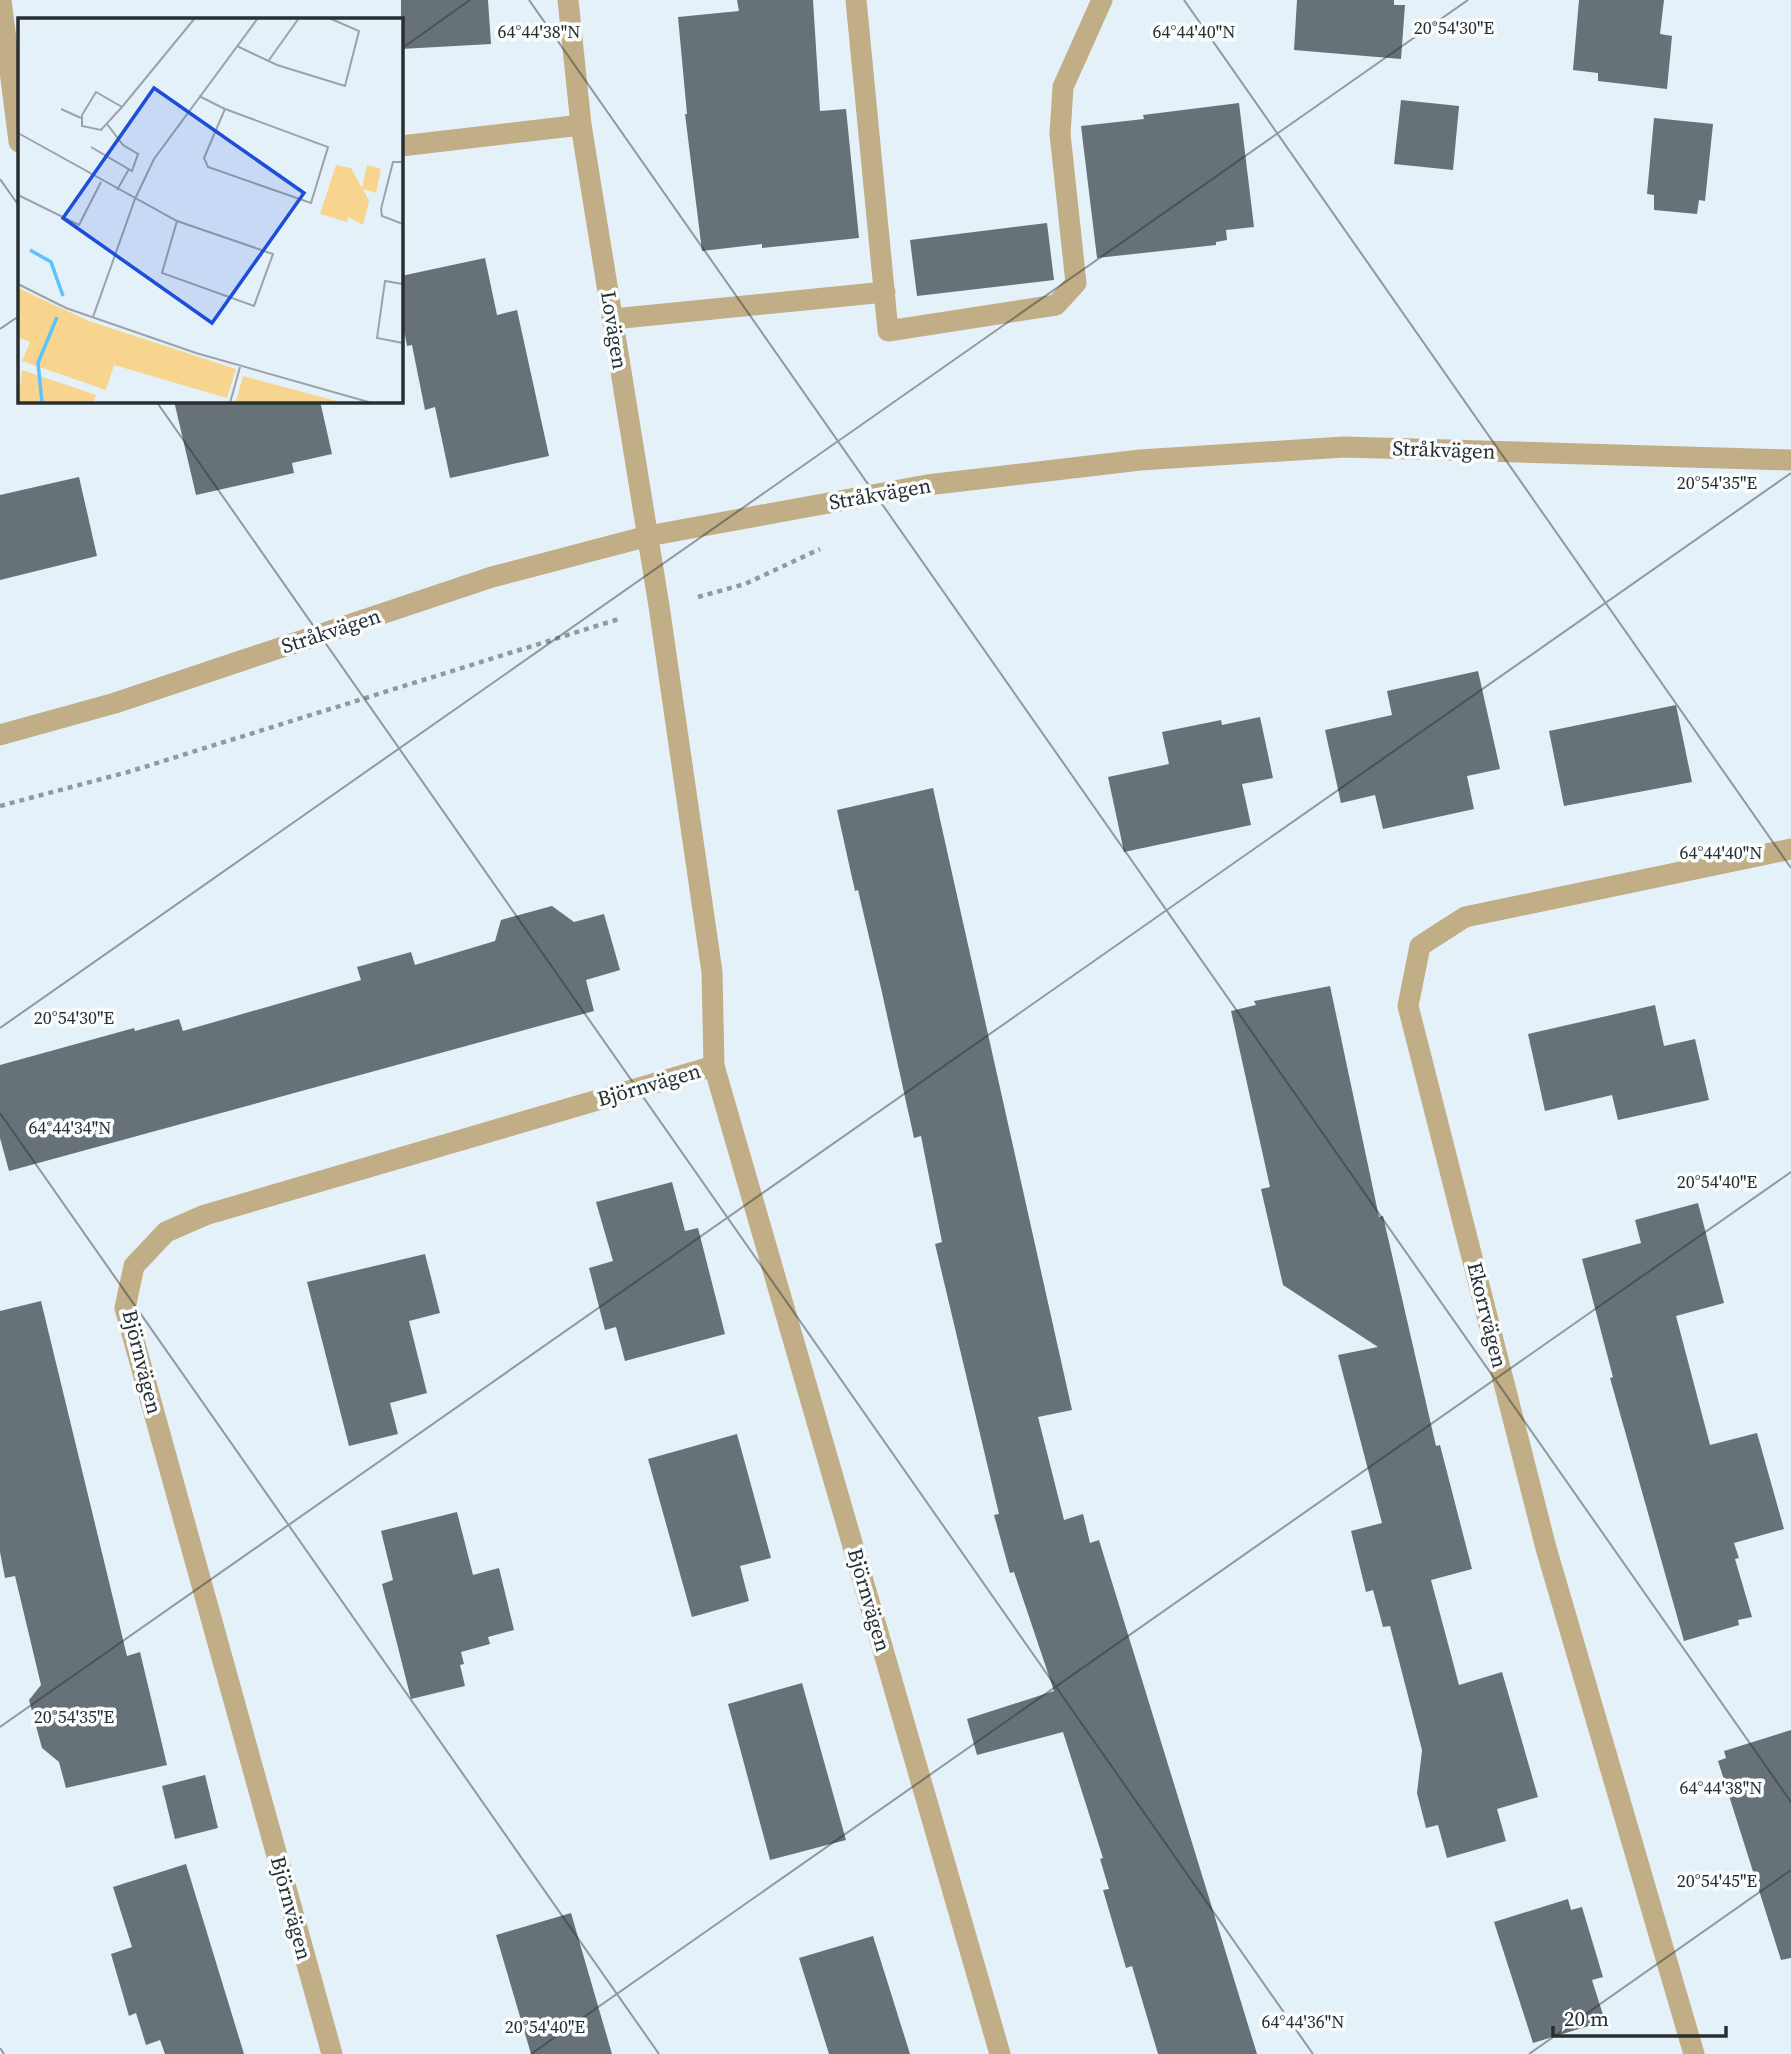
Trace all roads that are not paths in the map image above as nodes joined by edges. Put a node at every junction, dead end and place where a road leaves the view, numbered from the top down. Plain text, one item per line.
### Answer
1 (1, 0) edge
2 (568, 0) edge
3 (856, 0) edge
4 (1102, 0) edge
5 (581, 125) junction
6 (18, 134) edge
7 (402, 146) edge
8 (885, 292) junction
9 (613, 319) junction
10 (1791, 460) edge
11 (648, 536) junction
12 (0, 735) edge
13 (1791, 849) edge
14 (714, 1066) junction
15 (331, 2054) edge
16 (1000, 2054) edge
17 (1694, 2054) edge

1 - 6 street
2 - 5 street, Lovägen
3 - 8 street
4 - 8 street
5 - 7 street
5 - 9 street, Lovägen
8 - 9 street
9 - 11 street, Lovägen
10 - 11 street, Stråkvägen
11 - 12 street, Stråkvägen
11 - 14 street, Björnvägen
13 - 17 street, Ekorrvägen
14 - 15 street, Björnvägen
14 - 16 street, Björnvägen

